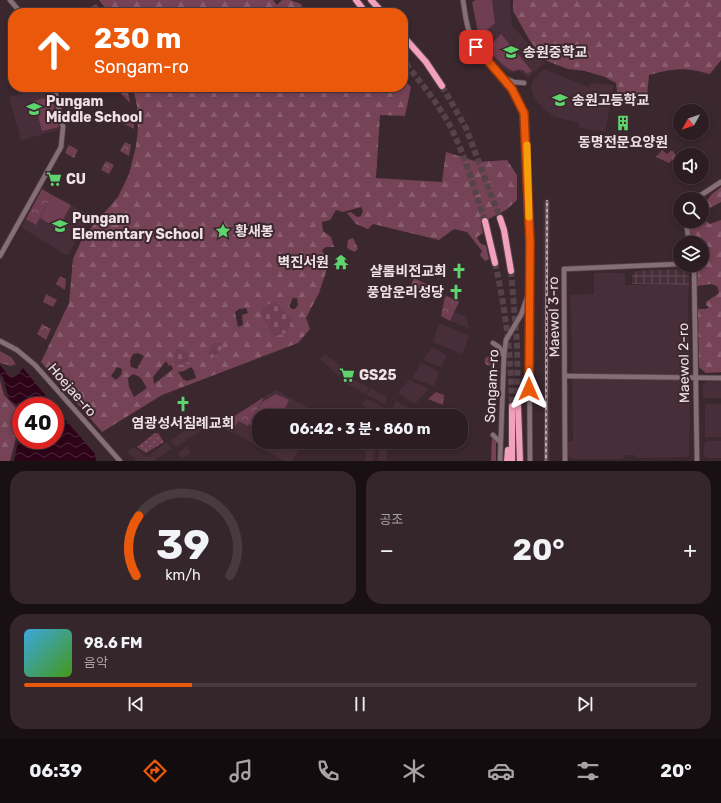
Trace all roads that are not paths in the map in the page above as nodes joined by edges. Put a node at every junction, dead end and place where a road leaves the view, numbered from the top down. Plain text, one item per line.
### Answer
1 (10, 0) edge
2 (356, 0) edge
3 (371, 0) edge
4 (463, 0) edge
5 (17, 8) edge
6 (362, 8) edge
7 (378, 8) edge
8 (408, 42) edge
9 (501, 76) junction
10 (524, 83) dead end
11 (442, 86) tunnel mouth
12 (55, 92) edge
13 (721, 182) edge
14 (706, 192) edge
15 (500, 218) tunnel mouth
16 (485, 221) tunnel mouth
17 (0, 256) edge
18 (495, 263) tunnel mouth
19 (673, 264) edge
20 (511, 271) tunnel mouth
21 (694, 272) edge
22 (529, 292) junction
23 (0, 341) edge
24 (493, 343) dead end
25 (504, 356) junction
26 (566, 376) junction
27 (695, 378) junction
28 (721, 378) edge
29 (515, 406) junction
30 (511, 429) junction
31 (493, 435) dead end
32 (500, 443) junction
33 (120, 461) edge
34 (500, 461) edge
35 (507, 461) edge
36 (512, 461) edge
37 (516, 461) edge
38 (520, 461) edge
39 (530, 461) edge
40 (565, 461) edge
41 (697, 461) edge

1 - 5 street
2 - 6 highway
3 - 7 highway
4 - 9 street, Songam-ro
8 - 11 highway
9 - 10 street
9 - 22 street, Songam-ro
12 - 17 street
13 - 14 street
15 - 20 highway
16 - 18 highway
19 - 26 street, Maewol 3-ro
21 - 27 street, Maewol 2-ro
22 - 25 street, Songam-ro
22 - 39 street
23 - 33 street, Hoejae-ro
24 - 25 street
25 - 32 street, Songam-ro
26 - 27 street
26 - 40 street, Maewol 3-ro
27 - 28 street
27 - 41 street, Maewol 2-ro
29 - 30 highway
29 - 37 highway
29 - 38 highway
30 - 35 highway
30 - 36 highway
31 - 32 street
32 - 34 street, Songam-ro

